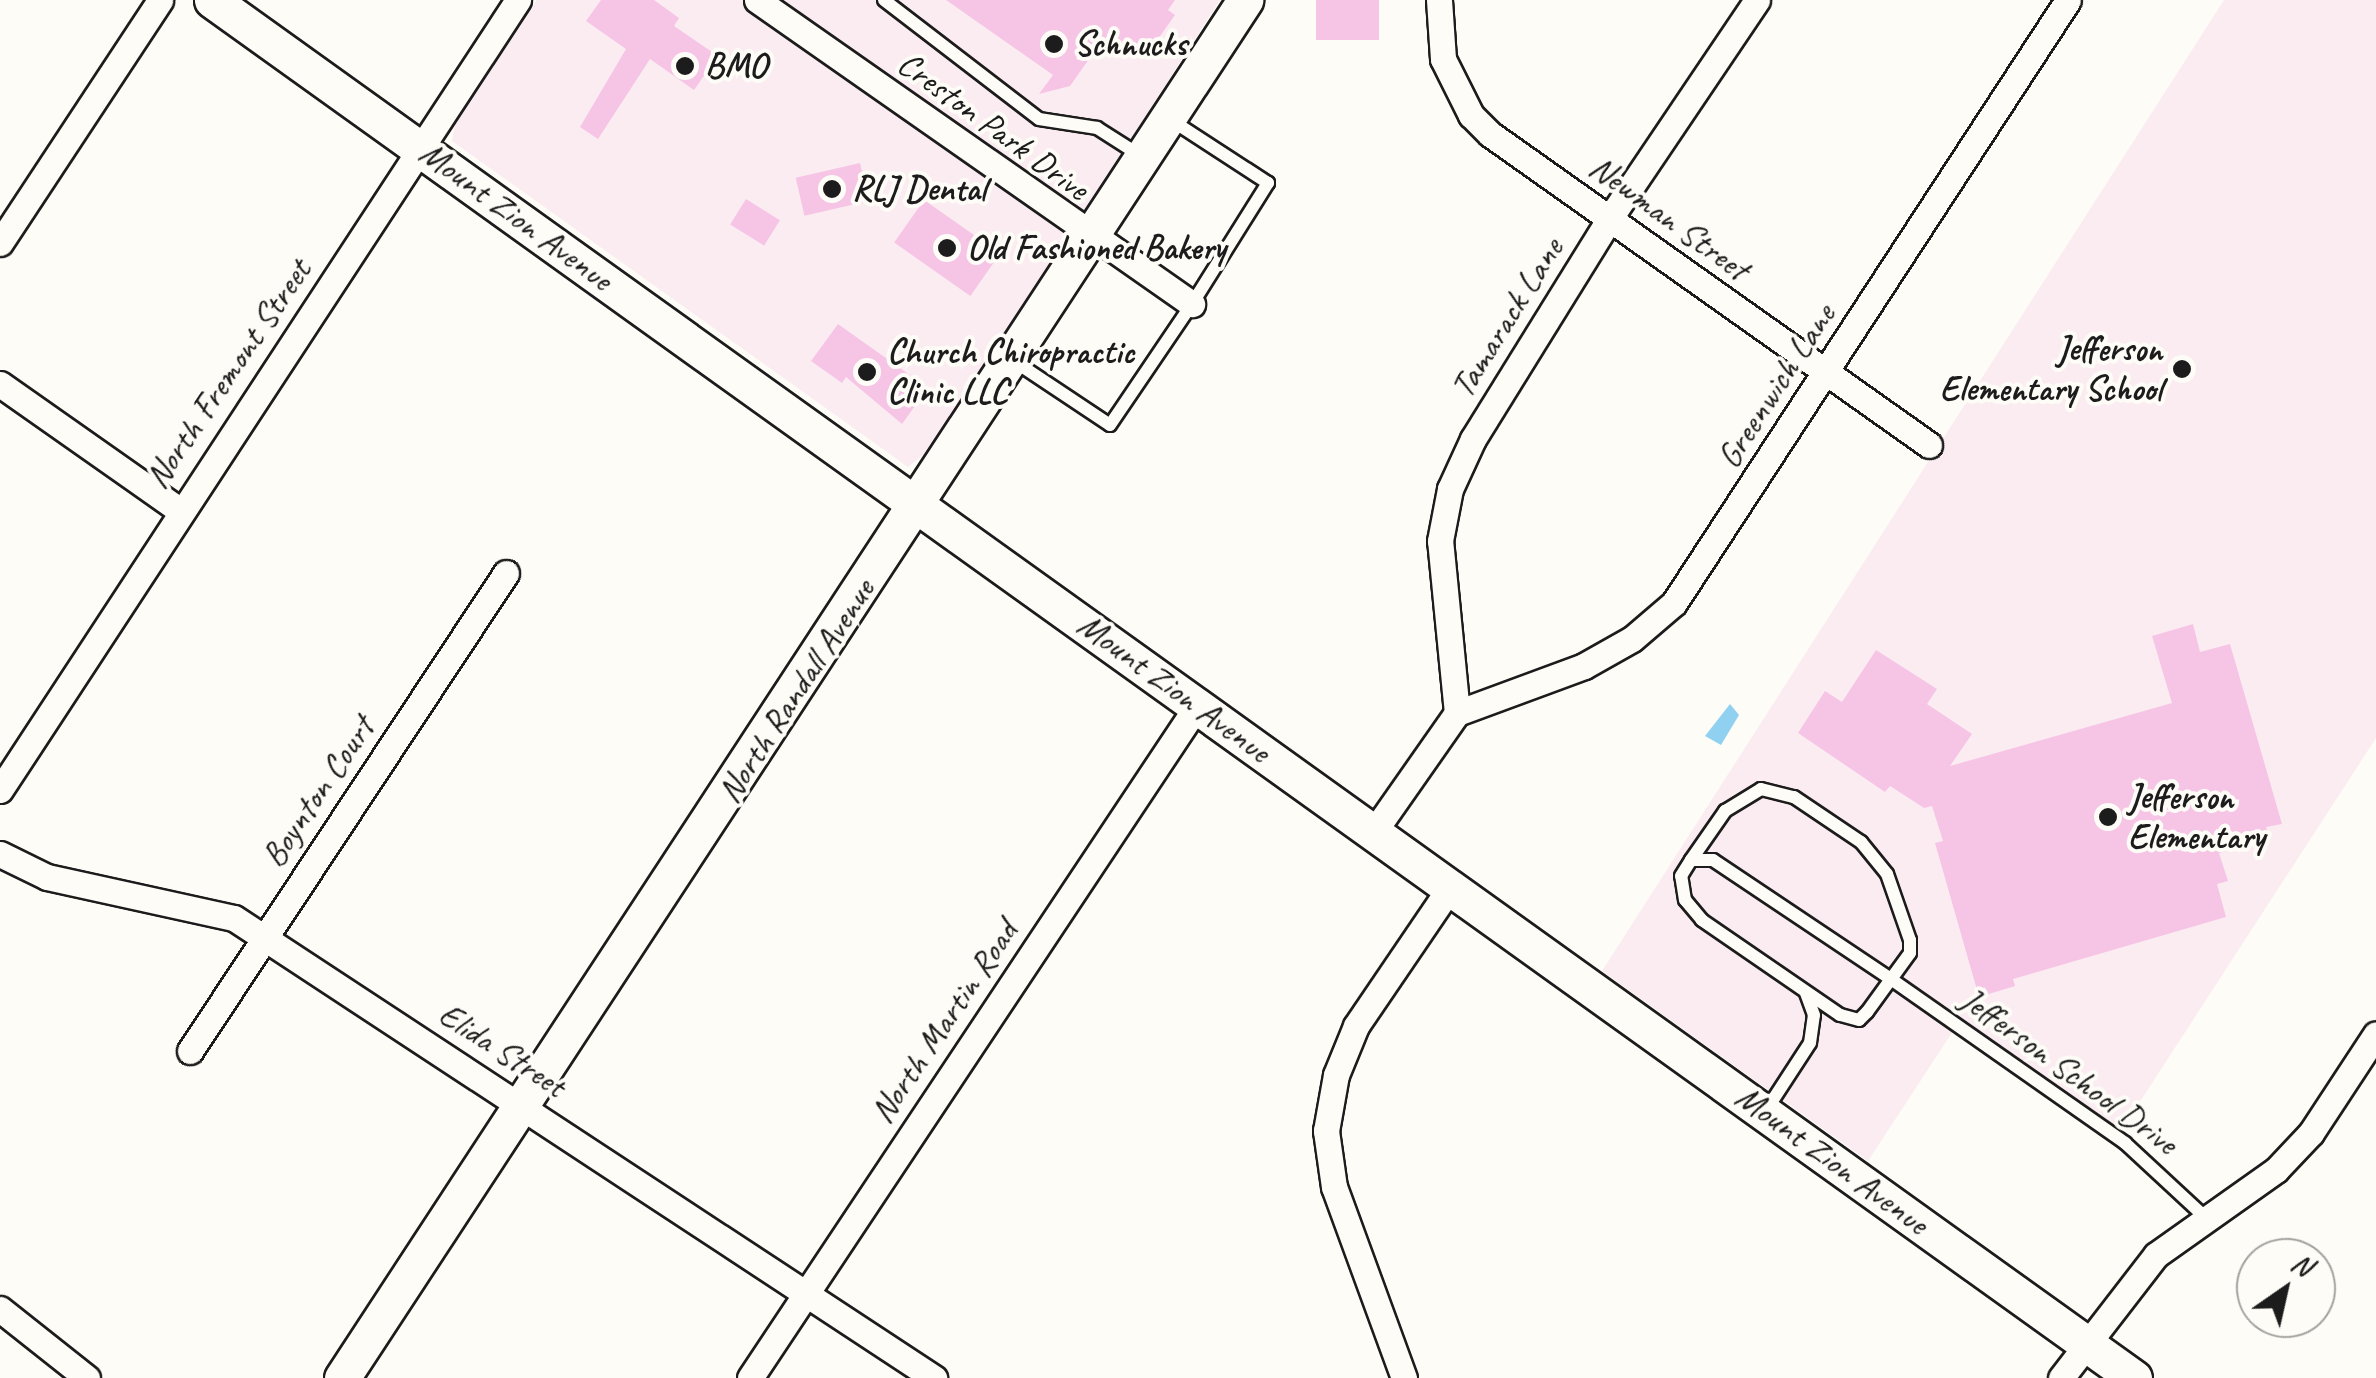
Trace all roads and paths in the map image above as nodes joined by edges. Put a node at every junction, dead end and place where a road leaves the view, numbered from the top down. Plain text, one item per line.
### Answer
1 (160, 0) edge
2 (212, 0) edge
3 (518, 0) edge
4 (758, 0) edge
5 (884, 0) edge
6 (1245, 0) edge
7 (1439, 0) edge
8 (1757, 0) edge
9 (2068, 0) edge
10 (1168, 118) junction
11 (420, 147) junction
12 (1142, 158) junction
13 (1610, 218) junction
14 (1090, 238) junction
15 (0, 243) edge
16 (1192, 304) junction
17 (1012, 360) junction
18 (1827, 374) junction
19 (0, 384) edge
20 (1929, 446) dead end
21 (919, 504) junction
22 (179, 510) junction
23 (506, 573) dead end
24 (1198, 706) junction
25 (1457, 713) junction
26 (0, 790) edge
27 (1375, 830) junction
28 (0, 854) edge
29 (1690, 860) junction
30 (1451, 886) junction
31 (264, 937) junction
32 (1891, 979) junction
33 (1805, 991) junction
34 (2376, 1034) edge
35 (190, 1050) dead end
36 (522, 1105) junction
37 (1765, 1112) junction
38 (2206, 1218) junction
39 (807, 1289) junction
40 (0, 1309) edge
41 (2086, 1344) junction
42 (87, 1378) edge
43 (342, 1378) edge
44 (750, 1378) edge
45 (934, 1378) edge
46 (1404, 1378) edge
47 (2061, 1378) edge
48 (2134, 1378) edge

1 - 15 street
2 - 11 main road, Mount Zion Avenue
3 - 11 street, North Fremont Street
4 - 14 street, Creston Park Drive
5 - 12 lane
6 - 10 main road, North Randall Avenue
7 - 13 street, Newman Street
8 - 13 street, Tamarack Lane
9 - 18 street, Greenwich Lane
10 - 12 main road, North Randall Avenue
10 - 16 lane
11 - 21 main road, Mount Zion Avenue
11 - 22 street, North Fremont Street
12 - 14 main road, North Randall Avenue
13 - 18 street, Newman Street
13 - 25 street, Tamarack Lane
14 - 16 street, Creston Park Drive
14 - 17 main road, North Randall Avenue
16 - 17 lane
17 - 21 main road, North Randall Avenue
18 - 20 street, Newman Street
18 - 25 street, Greenwich Lane
19 - 22 street
21 - 24 main road, Mount Zion Avenue
21 - 36 main road, North Randall Avenue
22 - 26 street, North Fremont Street
23 - 31 street, Boynton Court
24 - 27 main road, Mount Zion Avenue
24 - 39 street, North Martin Road
25 - 27 street
27 - 30 main road, Mount Zion Avenue
28 - 31 street, Elida Street
29 - 32 lane, Jefferson School Drive
29 - 32 lane
29 - 33 lane
30 - 37 main road, Mount Zion Avenue
30 - 46 street
31 - 35 street, Boynton Court
31 - 36 street, Elida Street
32 - 33 lane
32 - 38 lane, Jefferson School Drive
33 - 37 lane
34 - 38 street
36 - 39 street, Elida Street
36 - 43 main road, North Randall Avenue
37 - 41 main road, Mount Zion Avenue
38 - 41 street
39 - 44 street, North Martin Road
39 - 45 street, Elida Street
40 - 42 street
41 - 47 street
41 - 48 main road, Mount Zion Avenue

